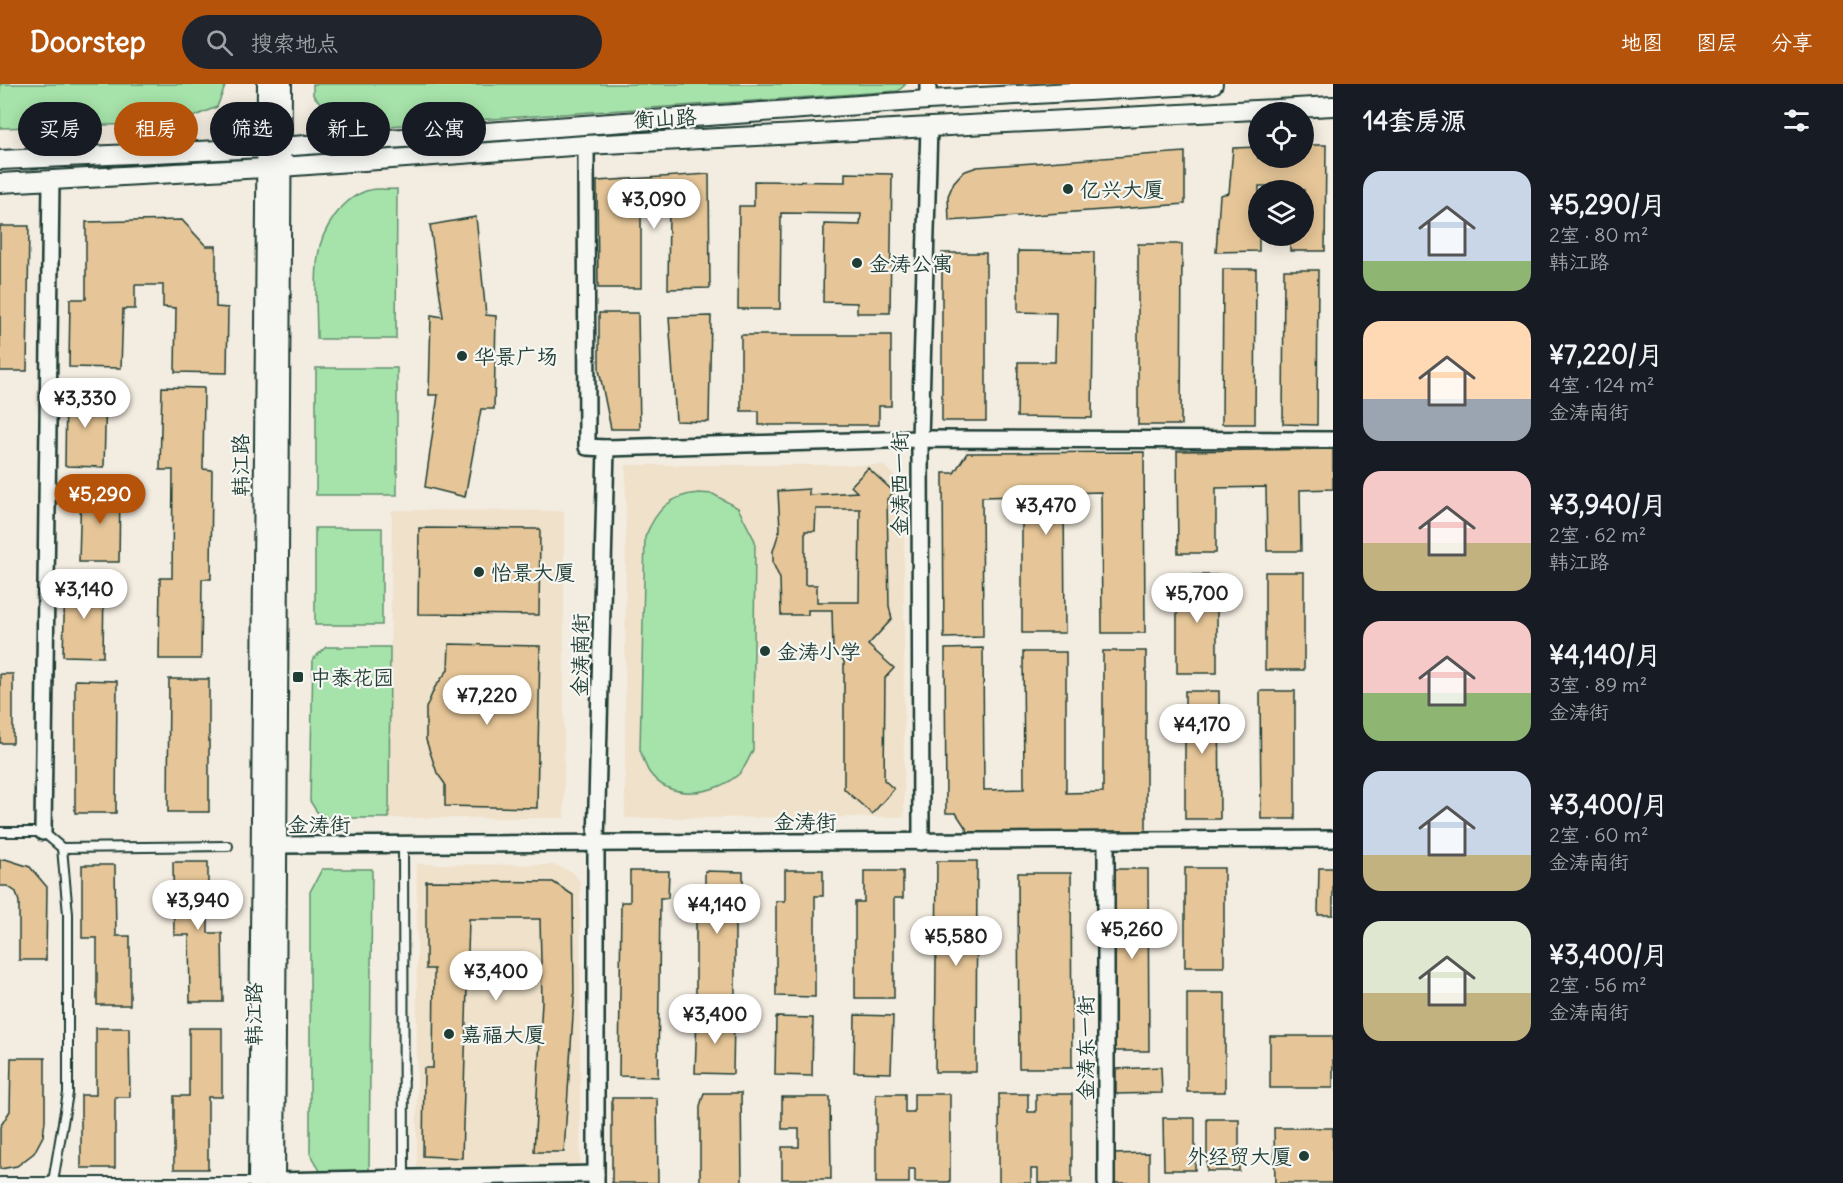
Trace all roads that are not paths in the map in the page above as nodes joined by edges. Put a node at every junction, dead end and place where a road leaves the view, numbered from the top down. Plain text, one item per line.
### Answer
1 (267, 84) edge
2 (282, 84) edge
3 (1213, 84) edge
4 (928, 92) edge
5 (269, 102) edge
6 (279, 102) edge
7 (1333, 106) edge
8 (928, 127) junction
9 (294, 145) edge
10 (586, 145) junction
11 (210, 150) edge
12 (273, 156) edge
13 (0, 160) edge
14 (273, 168) junction
15 (51, 180) junction
16 (0, 183) edge
17 (920, 439) junction
18 (1333, 440) edge
19 (606, 448) junction
20 (0, 832) edge
21 (44, 832) junction
22 (1333, 839) edge
23 (1106, 840) junction
24 (921, 842) junction
25 (596, 844) junction
26 (403, 845) junction
27 (228, 846) dead end
28 (268, 846) junction
29 (62, 848) junction
30 (404, 1178) junction
31 (596, 1178) edge
32 (377, 1181) edge
33 (0, 1182) edge
34 (53, 1182) edge
35 (266, 1182) edge
36 (1106, 1183) edge

1 - 5 street, 韩江路
2 - 6 street, 韩江路
3 - 4 street, 衡山路
4 - 9 street, 衡山路
7 - 8 street, 衡山路
8 - 10 street, 衡山路
8 - 17 street, 金涛西一街
10 - 14 street, 衡山路
10 - 19 street
11 - 13 street, 衡山路
12 - 14 street, 韩江路
14 - 15 street, 衡山路
14 - 28 street, 韩江路
15 - 16 street, 衡山路
15 - 21 street
17 - 18 street
17 - 19 street
17 - 24 street, 金涛西一街
19 - 25 street, 金涛南街
20 - 21 lane
21 - 29 lane
22 - 23 street, 金涛街
23 - 24 street, 金涛街
23 - 36 street, 金涛东一街
24 - 25 street, 金涛街
25 - 26 street, 金涛街
25 - 31 street, 金涛南街
26 - 28 street, 金涛街
26 - 30 lane
27 - 29 lane
28 - 35 street, 韩江路
29 - 34 lane
30 - 31 street
30 - 32 street
32 - 35 street
33 - 34 lane
34 - 35 lane

